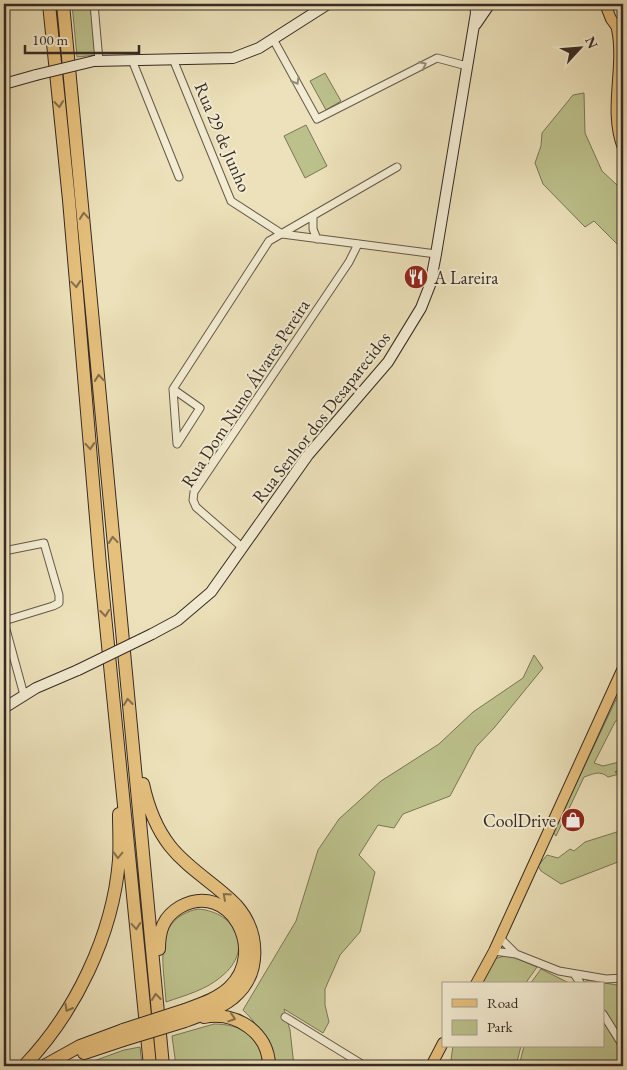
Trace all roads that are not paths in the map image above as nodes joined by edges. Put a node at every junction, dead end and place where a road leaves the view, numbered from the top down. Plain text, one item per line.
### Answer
1 (49, 4) edge
2 (64, 4) edge
3 (94, 4) edge
4 (328, 4) edge
5 (475, 4) edge
6 (487, 4) edge
7 (604, 5) edge
8 (312, 7) edge
9 (472, 31) junction
10 (620, 32) edge
11 (273, 39) junction
12 (173, 59) junction
13 (132, 60) junction
14 (97, 61) junction
15 (467, 66) junction
16 (623, 82) edge
17 (4, 84) edge
18 (616, 100) junction
19 (623, 148) edge
20 (397, 167) dead end
21 (179, 178) dead end
22 (313, 216) junction
23 (282, 234) junction
24 (317, 239) junction
25 (358, 244) junction
26 (436, 254) junction
27 (173, 389) junction
28 (243, 548) junction
29 (4, 551) edge
30 (4, 621) edge
31 (623, 668) edge
32 (620, 679) edge
33 (24, 695) junction
34 (4, 708) edge
35 (133, 750) junction
36 (124, 790) junction
37 (500, 938) junction
38 (494, 952) junction
39 (516, 954) junction
40 (153, 969) junction
41 (574, 974) junction
42 (623, 978) edge
43 (477, 982) edge
44 (580, 982) edge
45 (185, 1015) junction
46 (604, 1016) edge
47 (285, 1017) dead end
48 (123, 1035) junction
49 (442, 1045) edge
50 (623, 1046) edge
51 (164, 1064) edge
52 (24, 1066) edge
53 (44, 1066) edge
54 (57, 1066) edge
55 (150, 1066) edge
56 (269, 1066) edge
57 (365, 1066) edge
58 (431, 1066) edge

1 -> 36 highway
35 -> 2 highway
3 - 14 street
4 - 8 street
5 - 9 street, Rua Senhor dos Desaparecidos
6 - 9 street, Rua Senhor dos Desaparecidos
7 - 10 main road
8 - 11 street
9 - 15 street, Rua Senhor dos Desaparecidos
10 - 18 main road
11 - 12 street
11 -> 15 street
12 - 13 street
12 - 23 street, Rua 29 de Junho
13 - 14 street
13 - 21 street
14 - 17 street, bridge
15 - 26 street, Rua Senhor dos Desaparecidos
16 - 18 main road
18 - 19 main road
20 - 22 street
22 - 23 street
22 - 24 street
23 - 24 street
23 - 27 street
24 - 25 street
25 - 26 street
25 - 28 street, Rua Dom Nuno Álvares Pereira
26 - 28 street, Rua Senhor dos Desaparecidos
27 - 27 street
28 - 33 street, Rua Senhor dos Desaparecidos, bridge
29 - 30 street
30 - 33 street
31 - 32 main road
32 - 37 main road
33 - 34 street, Rua Senhor dos Desaparecidos
35 - 40 highway
45 -> 35 highway
36 -> 52 highway
36 -> 55 highway
37 - 38 main road
37 - 39 street
38 - 39 street
38 - 43 main road
39 - 41 street
40 - 45 highway
51 -> 40 highway
41 - 42 street
41 - 44 street
45 - 48 highway, bridge
45 -> 56 highway
46 - 50 street
47 - 57 street
48 - 53 highway
48 - 54 highway
49 - 58 main road

